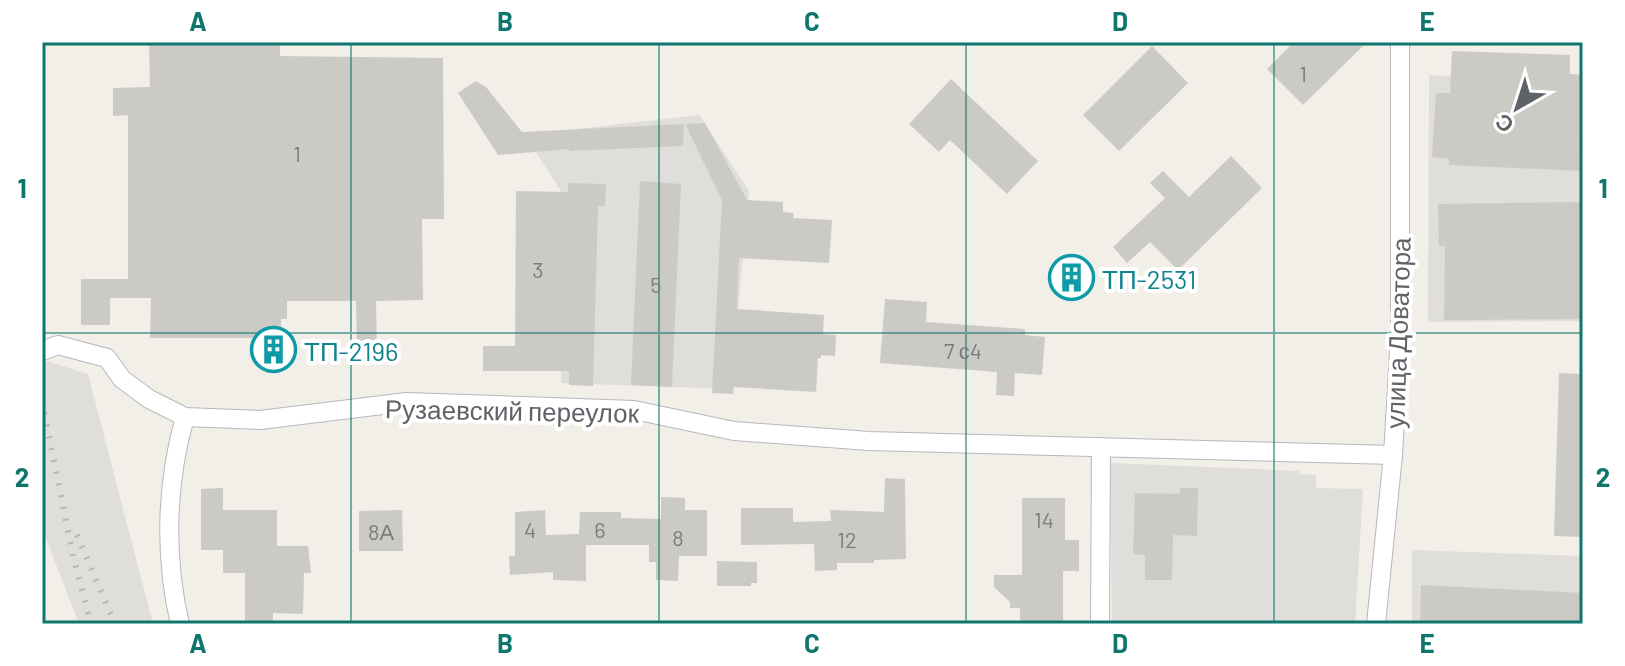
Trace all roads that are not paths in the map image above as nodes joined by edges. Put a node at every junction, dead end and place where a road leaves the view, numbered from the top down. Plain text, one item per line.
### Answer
1 (1400, 42) edge
2 (42, 351) edge
3 (185, 417) junction
4 (1101, 447) junction
5 (1393, 455) junction
6 (180, 624) edge
7 (1100, 624) edge
8 (1376, 624) edge

1 - 5 street, улица Доватора
2 - 3 street, Рузаевский переулок
3 - 4 street, Рузаевский переулок
3 - 6 street
4 - 5 street, Рузаевский переулок
4 - 7 street
5 - 8 street, улица Доватора

